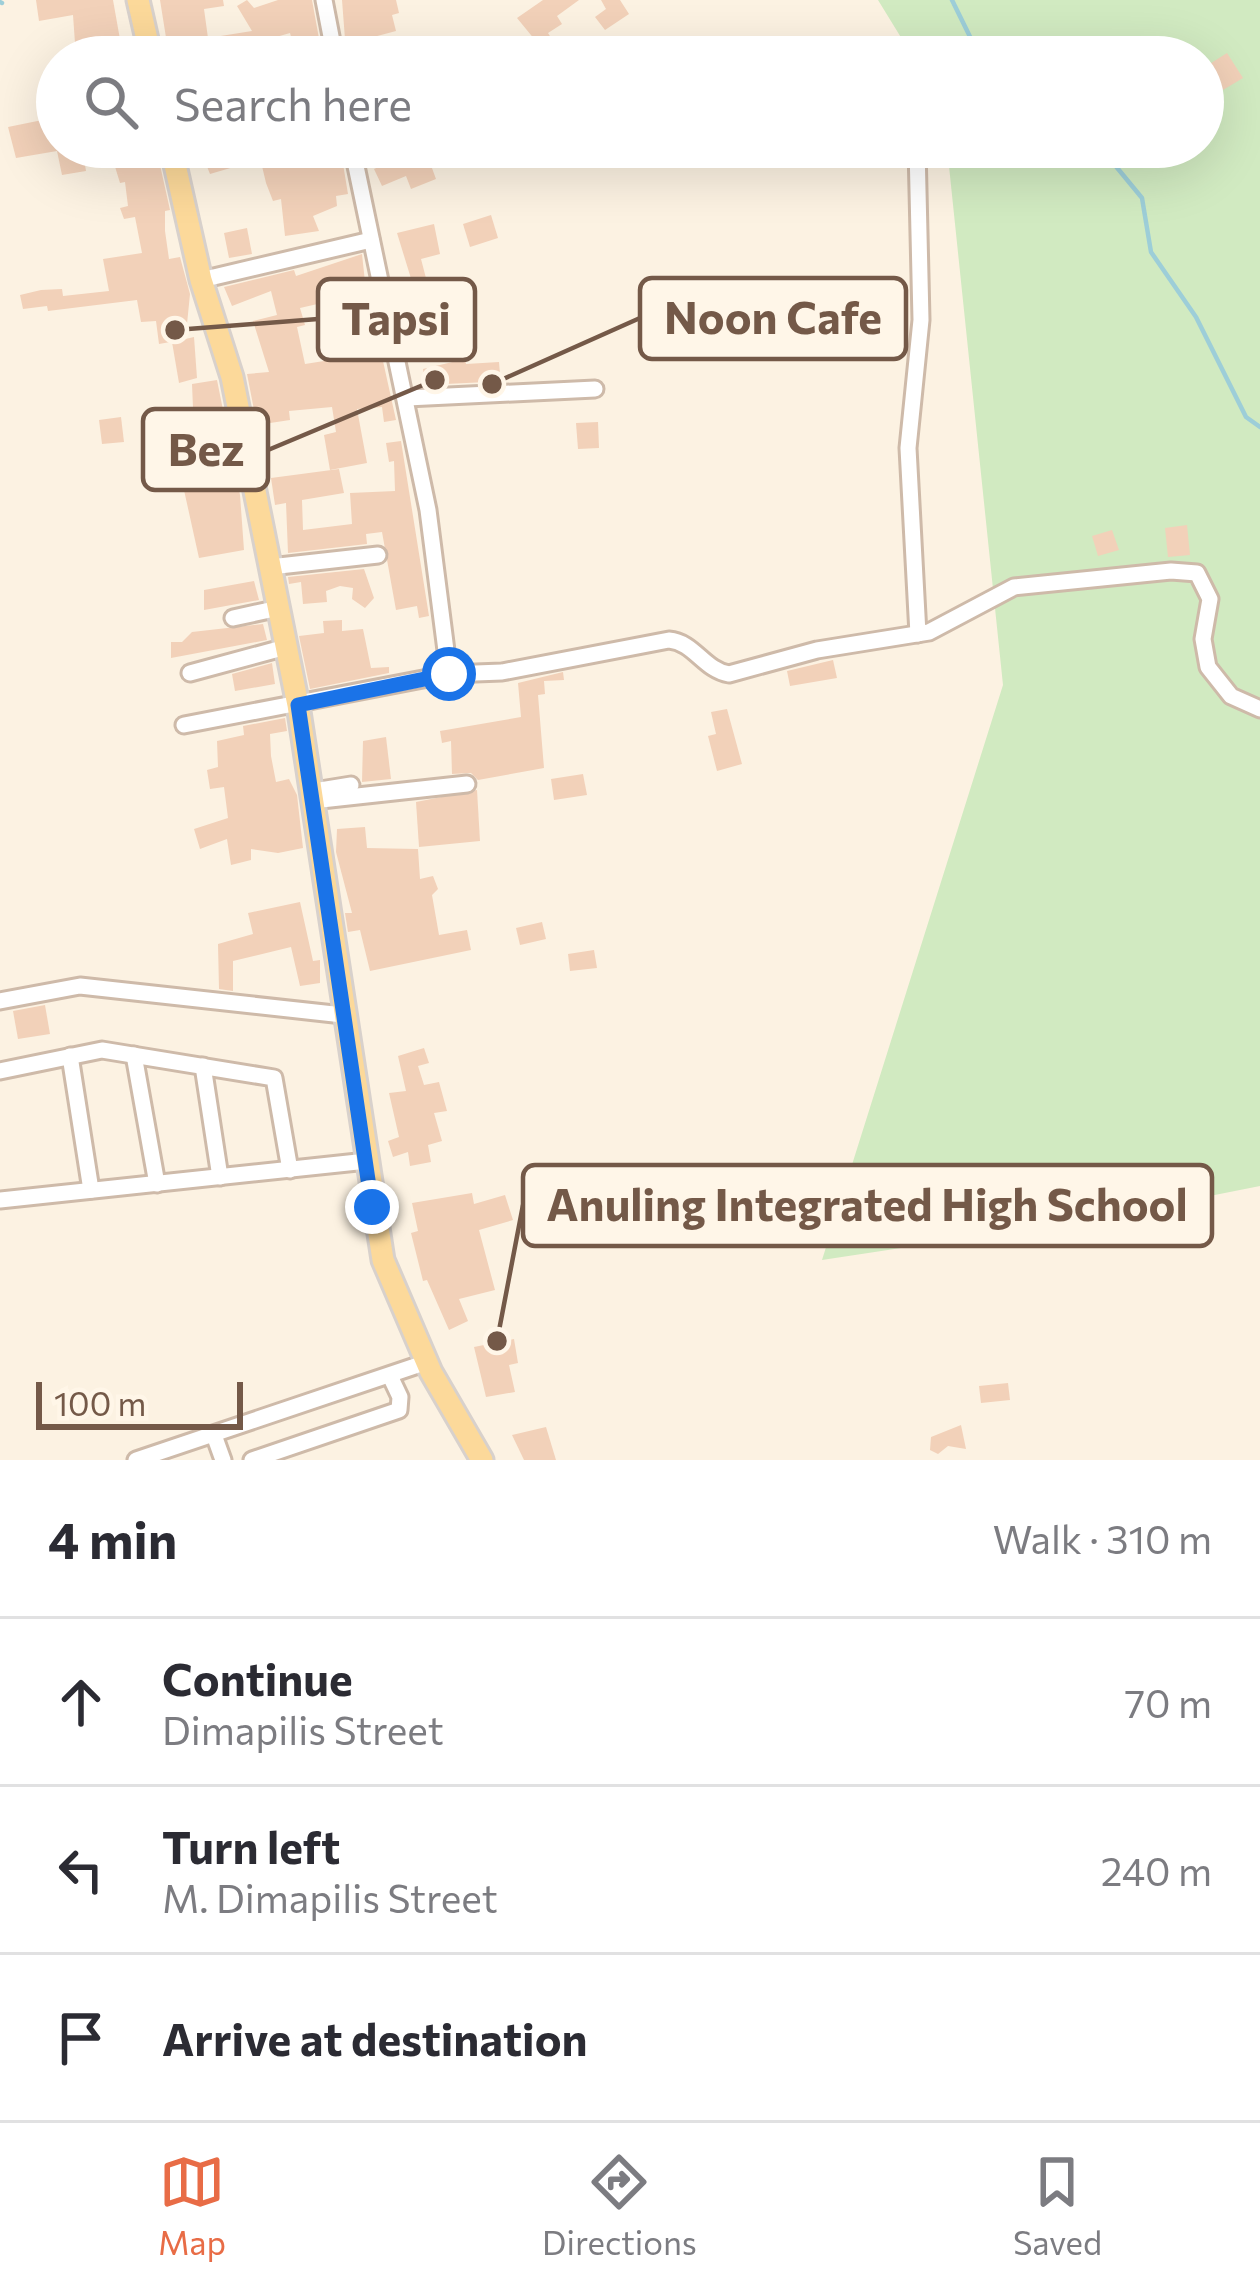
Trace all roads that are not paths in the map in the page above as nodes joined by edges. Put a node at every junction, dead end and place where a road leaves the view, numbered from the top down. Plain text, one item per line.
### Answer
1 (138, 0) edge
2 (324, 0) edge
3 (146, 36) edge
4 (330, 36) edge
5 (176, 168) edge
6 (356, 168) edge
7 (917, 168) edge
8 (371, 240) junction
9 (201, 280) junction
10 (595, 389) dead end
11 (407, 398) junction
12 (378, 555) dead end
13 (270, 567) junction
14 (279, 608) junction
15 (232, 618) dead end
16 (918, 634) junction
17 (286, 647) junction
18 (190, 673) dead end
19 (449, 674) junction
20 (298, 705) junction
21 (1260, 709) edge
22 (184, 725) dead end
23 (466, 784) dead end
24 (352, 785) dead end
25 (311, 796) junction
26 (0, 1001) edge
27 (343, 1015) junction
28 (134, 1055) junction
29 (70, 1056) junction
30 (203, 1066) junction
31 (0, 1071) edge
32 (368, 1161) junction
33 (290, 1169) junction
34 (220, 1177) junction
35 (157, 1184) junction
36 (91, 1190) junction
37 (0, 1200) edge
38 (427, 1362) junction
39 (391, 1378) junction
40 (214, 1435) junction
41 (136, 1460) edge
42 (223, 1460) edge
43 (252, 1460) edge
44 (482, 1460) edge

1 - 3 main road
2 - 4 street
5 - 9 main road
6 - 8 street
7 - 16 street
8 - 9 street
8 - 11 street
9 - 13 main road
10 - 11 street
11 - 19 street
12 - 13 street
13 - 14 main road
14 - 15 street
14 - 17 main road
16 - 19 street
16 - 21 street
17 - 18 street
17 - 20 main road
19 - 20 street
20 - 22 street
20 - 25 main road
23 - 25 street
24 - 25 street
25 - 27 main road
26 - 27 street
27 - 32 main road
28 - 29 street
28 - 30 street
28 - 35 street
29 - 31 street
29 - 36 street
30 - 33 street
30 - 34 street
32 - 33 street
32 - 38 main road
33 - 34 street
34 - 35 street
35 - 36 street
36 - 37 street
38 - 39 street
38 - 44 main road
39 - 40 street
39 - 43 street
40 - 41 street
40 - 42 street

